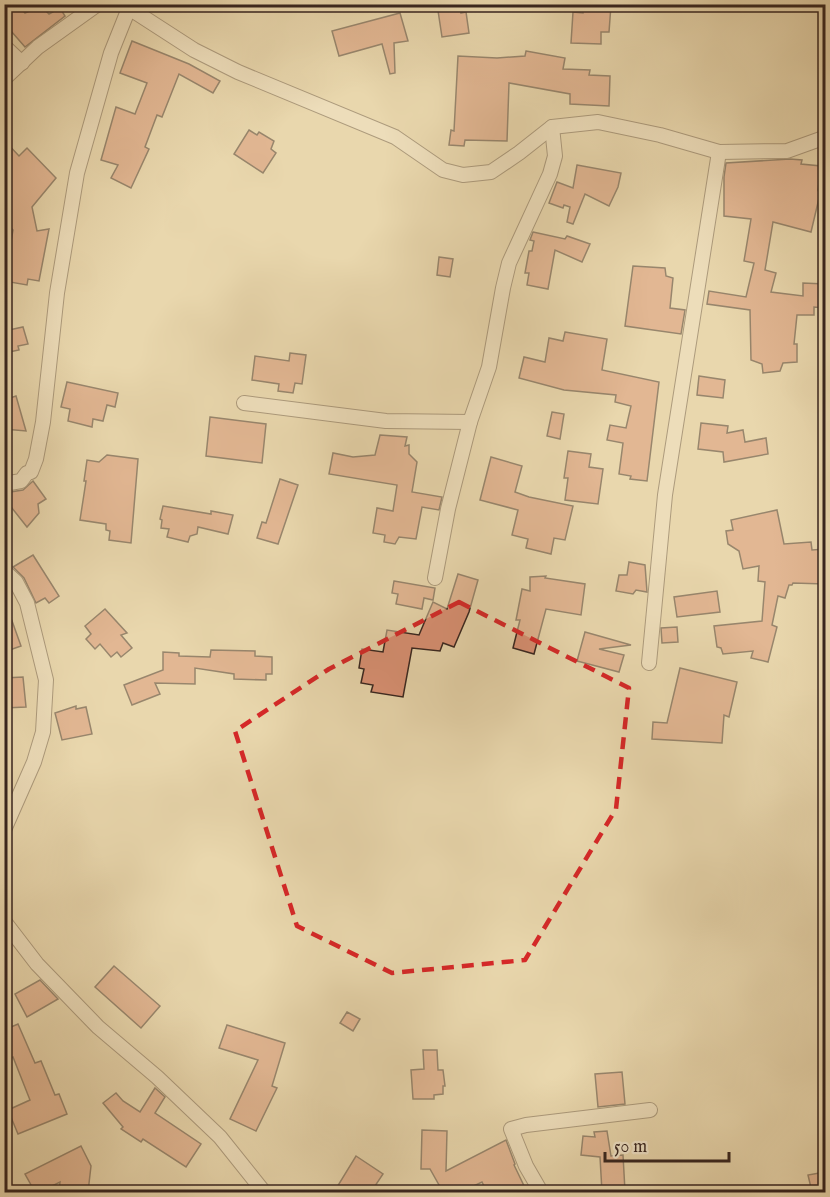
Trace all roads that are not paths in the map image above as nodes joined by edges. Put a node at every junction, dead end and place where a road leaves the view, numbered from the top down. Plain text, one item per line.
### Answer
1 (98, 4) edge
2 (128, 6) edge
3 (4, 46) edge
4 (22, 63) junction
5 (4, 79) edge
6 (552, 127) junction
7 (825, 137) edge
8 (718, 152) junction
9 (244, 403) dead end
10 (470, 422) junction
11 (4, 484) edge
12 (4, 571) edge
13 (435, 578) dead end
14 (649, 663) dead end
15 (4, 830) edge
16 (4, 921) edge
17 (650, 1110) dead end
18 (264, 1192) edge
19 (541, 1192) edge

1 - 4 street
2 - 6 street
2 - 11 street
3 - 4 street
4 - 5 street
6 - 8 street
6 - 10 street
7 - 8 street
8 - 14 street
9 - 10 street
10 - 13 street
12 - 15 street
16 - 18 street
17 - 19 street

